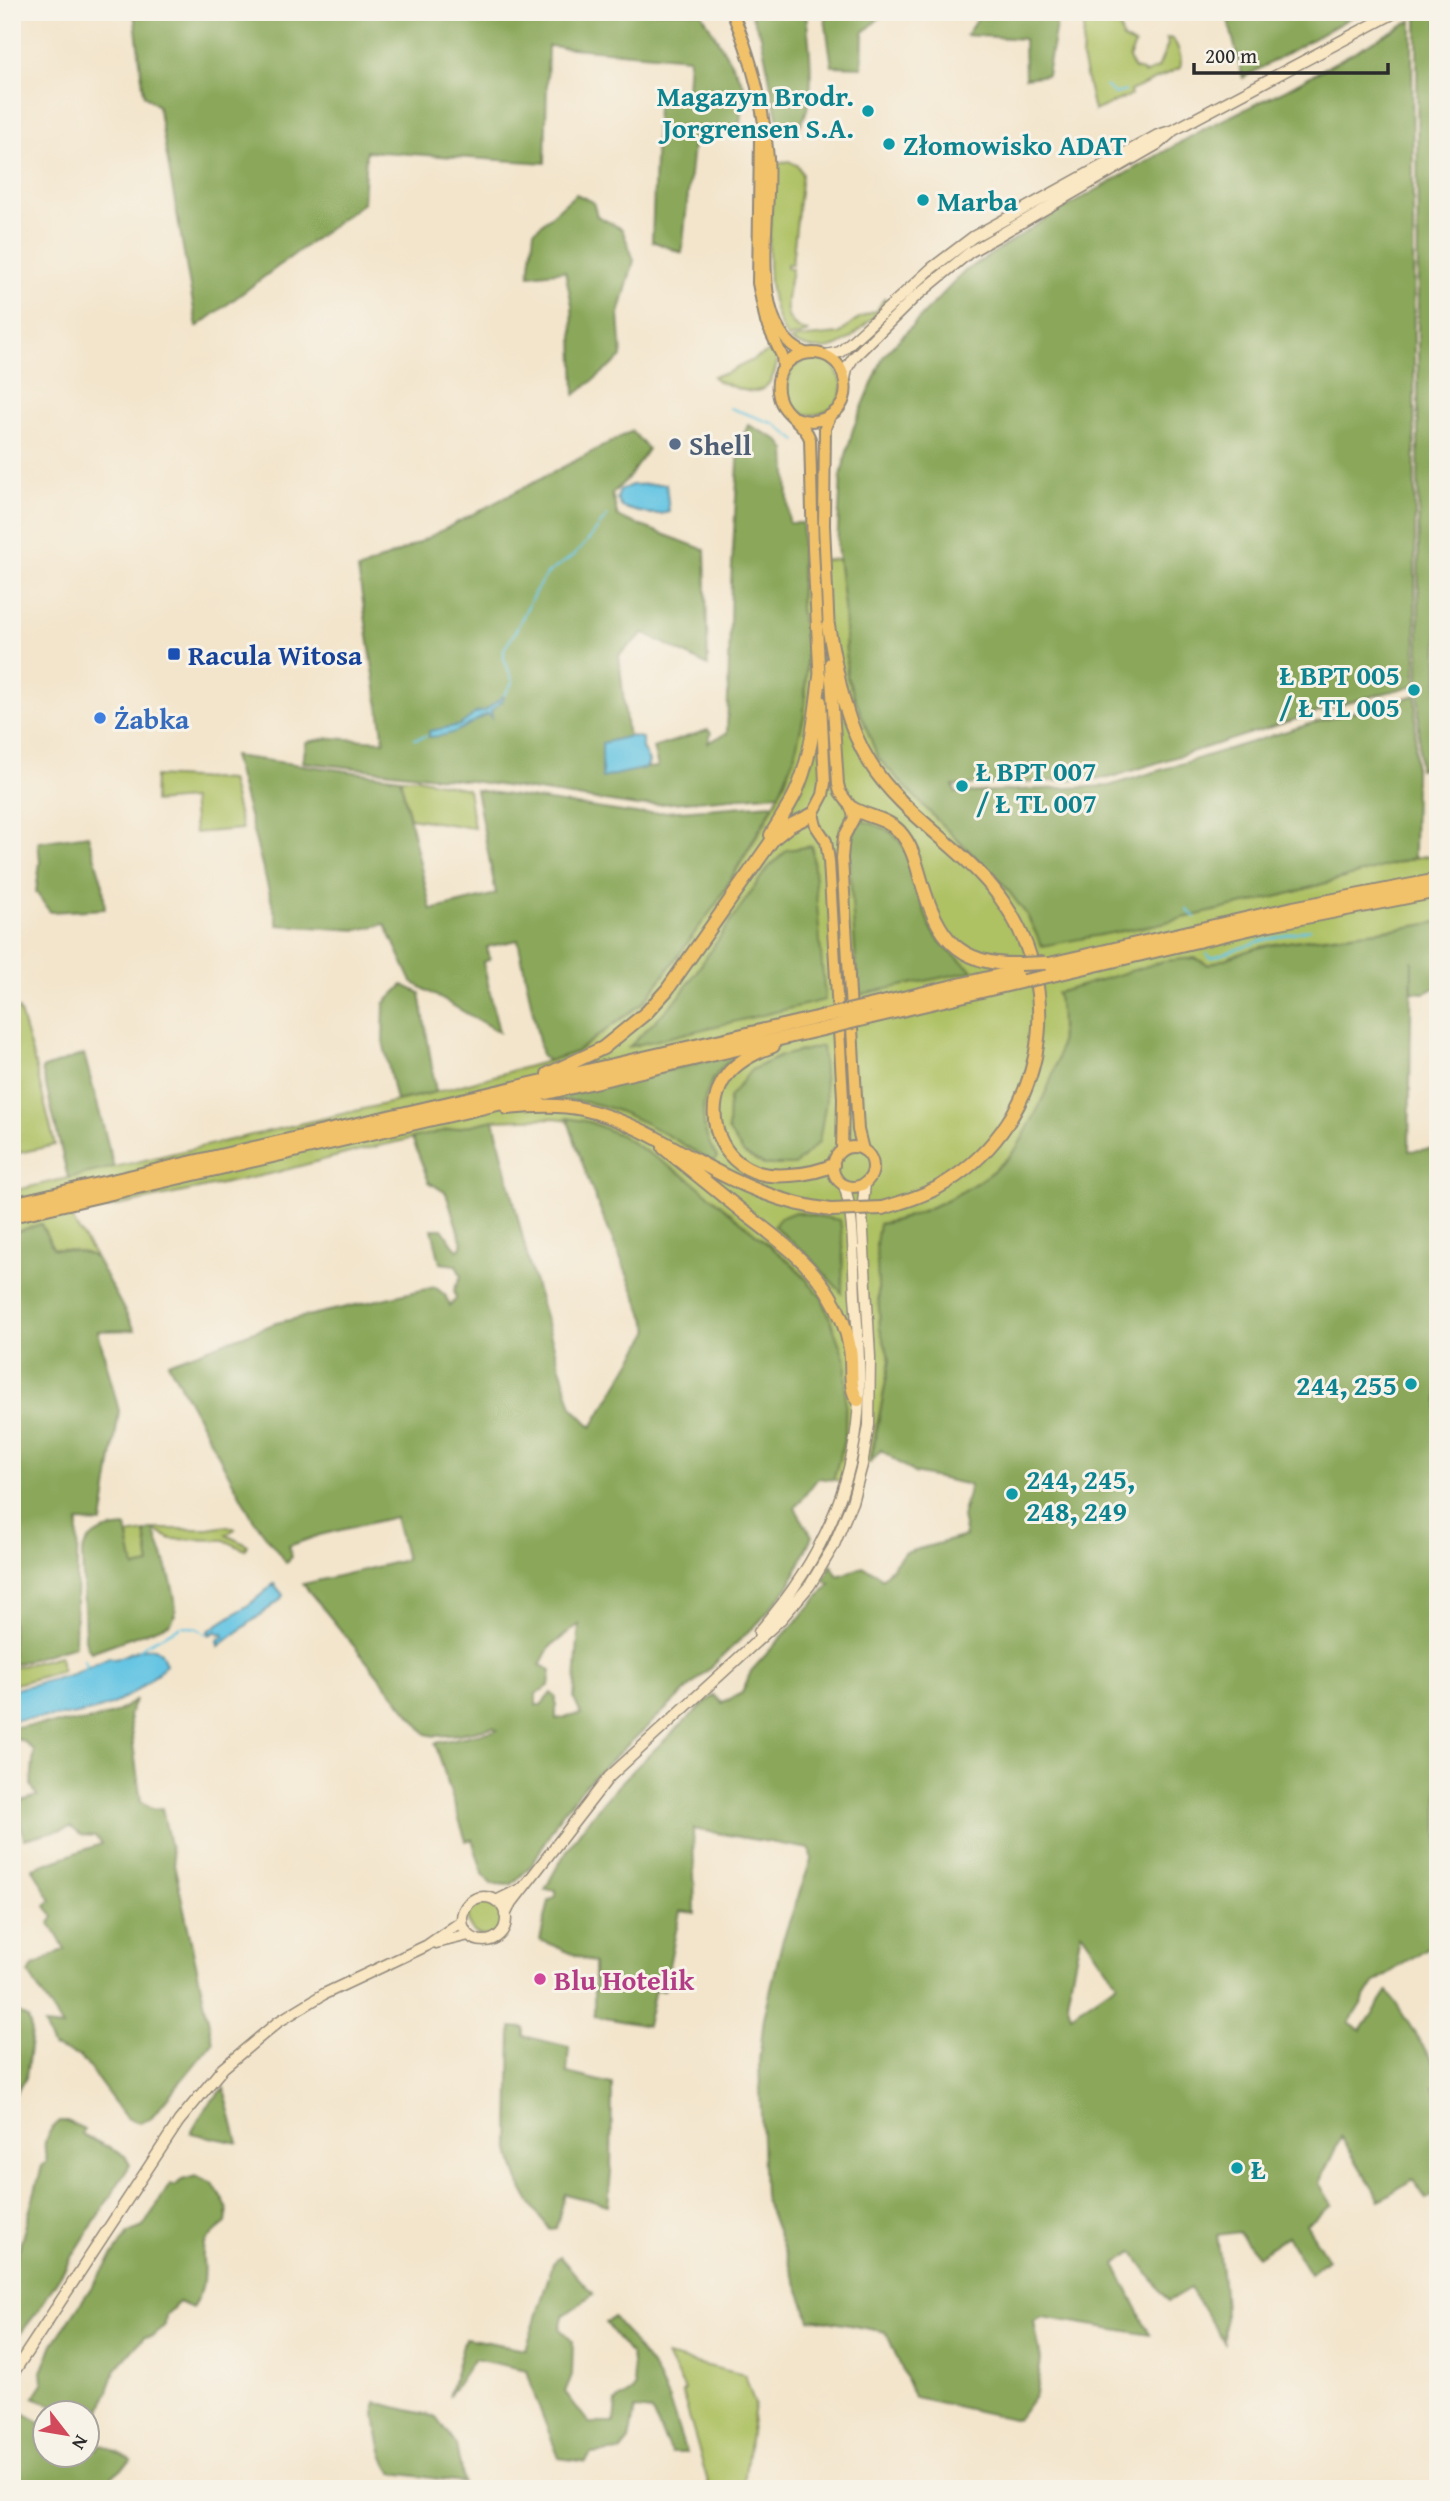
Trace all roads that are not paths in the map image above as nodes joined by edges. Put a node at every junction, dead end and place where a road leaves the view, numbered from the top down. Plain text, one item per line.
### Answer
1 (732, 12) edge
2 (1396, 12) edge
3 (761, 114) junction
4 (1174, 130) junction
5 (805, 353) junction
6 (826, 355) junction
7 (783, 369) junction
8 (845, 379) junction
9 (830, 416) junction
10 (796, 418) junction
11 (828, 626) junction
12 (820, 677) junction
13 (820, 802) junction
14 (848, 804) junction
15 (813, 814) junction
16 (819, 830) junction
17 (847, 832) junction
18 (756, 861) junction
19 (1438, 880) edge
20 (1438, 891) edge
21 (1048, 967) junction
22 (1022, 972) junction
23 (822, 1023) junction
24 (512, 1088) junction
25 (461, 1112) junction
26 (631, 1127) junction
27 (842, 1150) junction
28 (863, 1150) junction
29 (833, 1166) junction
30 (865, 1183) junction
31 (844, 1185) junction
32 (12, 1204) edge
33 (12, 1216) edge
34 (858, 1400) junction
35 (728, 1666) junction
36 (525, 1886) junction
37 (496, 1901) junction
38 (505, 1915) junction
39 (462, 1921) junction
40 (469, 1935) junction
41 (426, 1946) junction
42 (12, 2375) edge

1 - 3 main road
2 - 4 main road
3 - 5 main road
3 - 7 main road
4 - 6 main road
4 - 8 main road
5 - 6 main road
5 - 7 main road
6 - 8 main road
7 - 10 main road
8 - 9 main road
9 - 10 main road
9 - 11 main road
10 - 12 main road
11 - 14 main road
11 - 26 highway, bridge
12 - 13 main road
12 - 18 highway
13 - 14 main road
13 - 15 main road
14 - 17 main road
14 - 22 highway
15 - 16 main road
15 - 18 highway
16 - 17 main road
16 - 27 main road
17 - 28 main road
18 - 24 highway
19 - 21 highway
20 - 21 highway
21 - 22 highway, bridge
22 - 23 highway, bridge
23 - 24 highway
23 - 25 highway
23 - 29 highway
24 - 32 highway
25 - 26 highway
25 - 33 highway
26 - 34 highway
27 - 28 main road
27 - 29 main road
28 - 30 main road
29 - 31 main road
30 - 31 main road
30 - 35 main road
31 - 34 main road
34 - 35 main road
35 - 36 main road
36 - 37 main road
36 - 38 main road
37 - 38 main road
37 - 39 main road
38 - 40 main road
39 - 40 main road
39 - 41 main road
40 - 41 main road
41 - 42 main road

